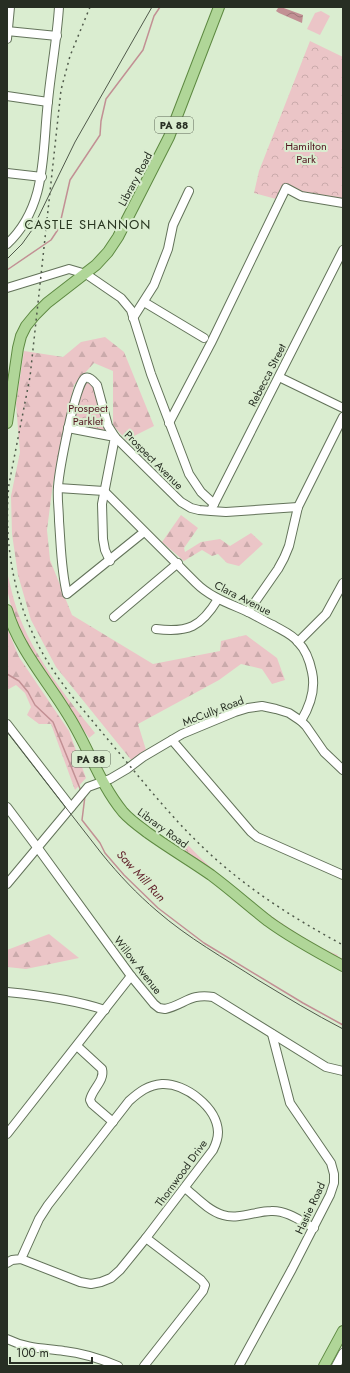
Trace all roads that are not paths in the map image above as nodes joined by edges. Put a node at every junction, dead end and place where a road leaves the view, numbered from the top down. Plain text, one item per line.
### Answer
1 (10, 7) edge
2 (59, 7) edge
3 (219, 7) edge
4 (7, 34) edge
5 (57, 36) junction
6 (7, 96) edge
7 (48, 102) junction
8 (7, 173) edge
9 (42, 177) junction
10 (189, 191) dead end
11 (343, 203) edge
12 (7, 244) edge
13 (343, 250) edge
14 (86, 274) junction
15 (7, 288) edge
16 (144, 302) junction
17 (133, 318) junction
18 (204, 338) dead end
19 (279, 377) junction
20 (343, 408) edge
21 (343, 417) edge
22 (7, 423) edge
23 (168, 423) junction
24 (68, 428) junction
25 (115, 437) junction
26 (58, 488) junction
27 (104, 491) junction
28 (298, 507) junction
29 (213, 508) junction
30 (144, 532) junction
31 (110, 561) junction
32 (178, 564) junction
33 (343, 583) edge
34 (218, 599) junction
35 (7, 610) edge
36 (248, 612) junction
37 (114, 617) dead end
38 (156, 629) dead end
39 (298, 642) junction
40 (301, 721) junction
41 (7, 724) edge
42 (172, 740) junction
43 (342, 768) edge
44 (102, 782) junction
45 (7, 807) edge
46 (71, 807) junction
47 (37, 847) junction
48 (343, 875) edge
49 (7, 884) edge
50 (343, 966) edge
51 (130, 976) junction
52 (7, 992) edge
53 (105, 1010) junction
54 (272, 1034) junction
55 (77, 1046) junction
56 (342, 1070) edge
57 (113, 1122) junction
58 (7, 1134) edge
59 (185, 1188) junction
60 (314, 1228) junction
61 (146, 1238) junction
62 (21, 1259) junction
63 (7, 1262) edge
64 (343, 1331) edge
65 (7, 1339) edge
66 (343, 1353) edge
67 (118, 1366) edge
68 (144, 1366) edge
69 (239, 1366) edge
70 (324, 1366) edge
71 (336, 1366) edge

1 - 4 street
2 - 5 street
3 - 14 main road, Library Road / PA 88
4 - 5 street
5 - 7 street
6 - 7 street
7 - 9 street
8 - 9 street
9 - 12 street
10 - 16 street
11 - 23 street
13 - 19 street, Rebecca Street
14 - 15 street
14 - 17 street
14 - 22 main road, Library Road / PA 88
16 - 17 street
16 - 18 street
17 - 23 street
19 - 20 street
19 - 29 street, Rebecca Street
21 - 28 street
23 - 29 street
24 - 25 street
24 - 25 street, Prospect Avenue
24 - 26 street, Prospect Avenue
25 - 27 street
25 - 29 street, Prospect Avenue
26 - 27 street
26 - 31 street, Prospect Avenue
27 - 30 street, Clara Avenue
27 - 31 street
28 - 29 street, Prospect Avenue
28 - 36 street
30 - 31 street
30 - 32 street, Clara Avenue
32 - 34 street, Clara Avenue
32 - 37 street
33 - 39 street
34 - 36 street, Clara Avenue
34 - 38 street
35 - 44 main road, Library Road / PA 88
36 - 39 street, Clara Avenue
39 - 40 street, Clara Avenue
40 - 42 street, McCully Road
40 - 43 street, McCully Road
41 - 46 street
42 - 44 street, McCully Road
42 - 48 street
44 - 46 street, McCully Road
44 - 50 main road, Library Road / PA 88
45 - 47 street, Willow Avenue
46 - 47 street
47 - 49 street
47 - 51 street, Willow Avenue
51 - 53 street
51 - 54 street, Willow Avenue
52 - 53 street
53 - 55 street
54 - 56 street, Willow Avenue
54 - 60 street, Hastie Road
55 - 57 street
55 - 58 street
57 - 59 street, Thornwood Drive
57 - 62 street, Thornwood Drive
59 - 60 street
59 - 61 street, Thornwood Drive
60 - 69 street, Hastie Road
61 - 62 street, Thornwood Drive
61 - 68 street
62 - 63 street
64 - 70 main road
65 - 67 street
66 - 71 street

